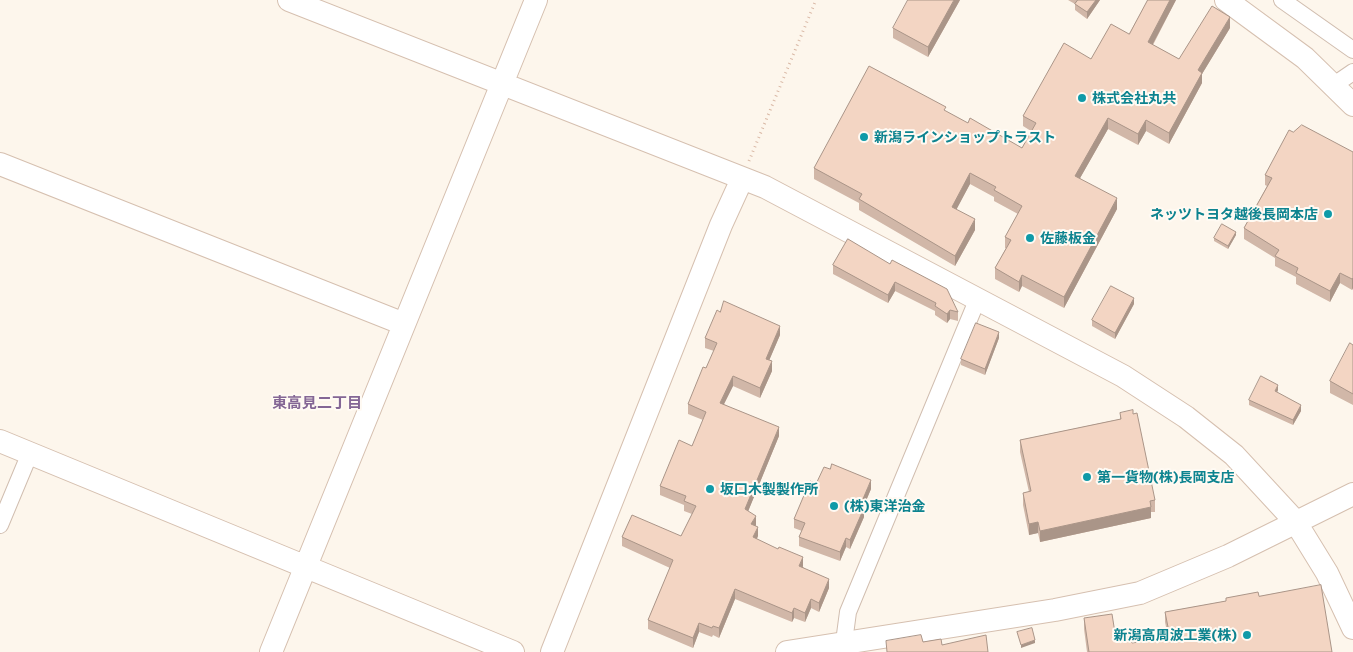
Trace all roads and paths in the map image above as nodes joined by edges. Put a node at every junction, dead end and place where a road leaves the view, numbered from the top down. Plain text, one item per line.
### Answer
1 (289, 0) edge
2 (536, 0) edge
3 (816, 0) edge
4 (1226, 0) edge
5 (1282, 0) edge
6 (1353, 50) edge
7 (1353, 72) edge
8 (502, 83) junction
9 (1334, 86) junction
10 (1353, 105) edge
11 (0, 164) edge
12 (742, 179) junction
13 (978, 298) junction
14 (404, 324) junction
15 (0, 440) edge
16 (30, 453) junction
17 (1353, 494) edge
18 (1295, 521) junction
19 (0, 525) edge
20 (308, 566) junction
21 (1353, 628) edge
22 (844, 642) junction
23 (271, 652) edge
24 (513, 652) edge
25 (552, 652) edge
26 (787, 652) edge

1 - 8 street
2 - 8 street
3 - 12 path
4 - 9 street
5 - 6 street
7 - 9 street
8 - 12 street
8 - 14 street
9 - 10 street
11 - 14 street
12 - 13 street
12 - 25 street
13 - 18 street
13 - 22 street
14 - 20 street
15 - 16 street
16 - 19 street
16 - 20 street
17 - 18 street
18 - 21 street
18 - 22 street
20 - 23 street
20 - 24 street
22 - 26 street

